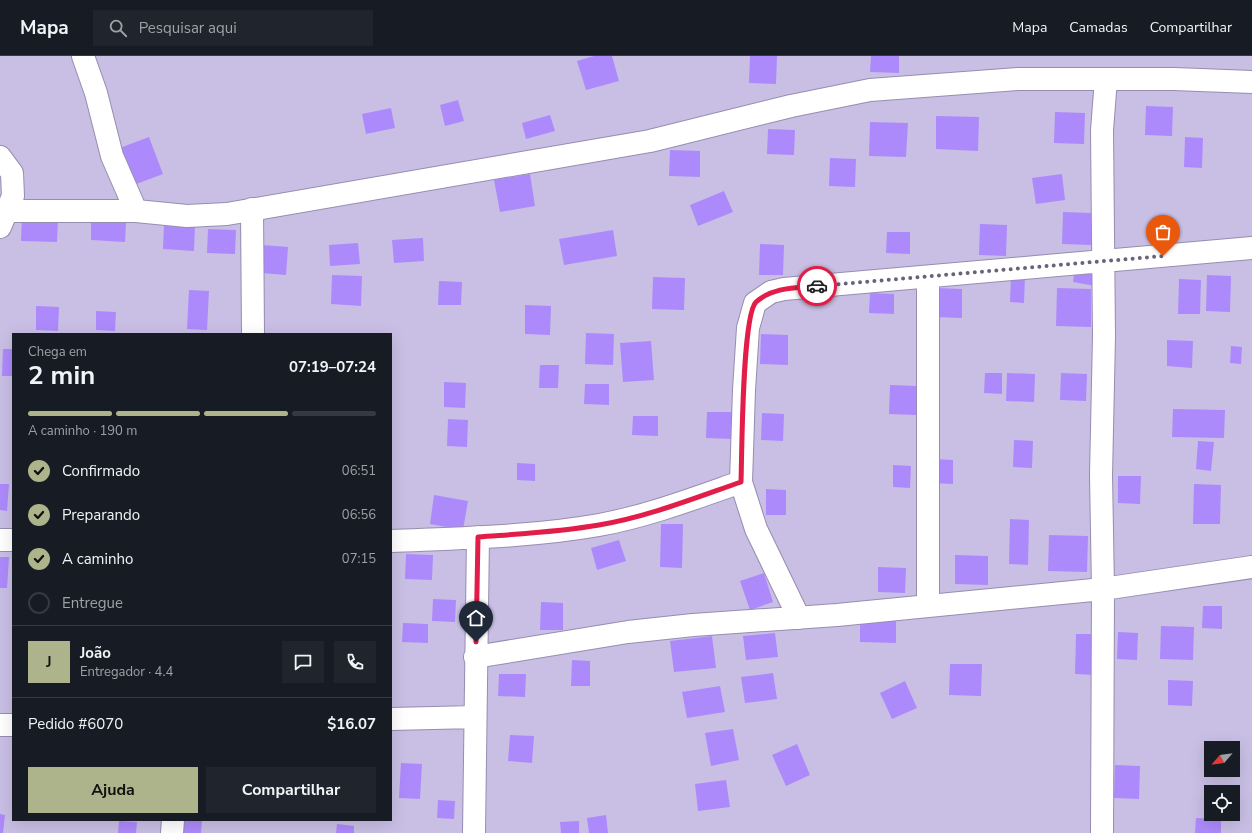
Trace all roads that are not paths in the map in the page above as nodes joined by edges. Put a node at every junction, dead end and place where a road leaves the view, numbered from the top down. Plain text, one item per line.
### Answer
1 (83, 56) edge
2 (1106, 79) junction
3 (1252, 82) edge
4 (0, 157) edge
5 (252, 209) junction
6 (136, 211) junction
7 (3, 219) edge
8 (1252, 248) edge
9 (1103, 261) junction
10 (928, 277) junction
11 (253, 333) edge
12 (741, 482) junction
13 (478, 537) junction
14 (0, 540) edge
15 (12, 540) edge
16 (392, 541) edge
17 (1252, 567) edge
18 (1103, 588) junction
19 (928, 606) junction
20 (799, 618) junction
21 (475, 657) junction
22 (474, 717) junction
23 (392, 719) edge
24 (0, 725) edge
25 (12, 725) edge
26 (173, 821) edge
27 (172, 833) edge
28 (474, 833) edge
29 (1102, 833) edge

1 - 6 street
2 - 3 street
2 - 5 street
2 - 9 street
4 - 7 street
5 - 6 street
5 - 11 street
6 - 7 street
8 - 9 street
9 - 10 street
9 - 18 street
10 - 12 street
10 - 19 street
12 - 13 street
12 - 20 street
13 - 16 street
13 - 21 street
14 - 15 street
17 - 18 street
18 - 19 street
18 - 29 street
19 - 20 street
20 - 21 street
21 - 22 street
22 - 23 street
22 - 28 street
24 - 25 street
26 - 27 street

